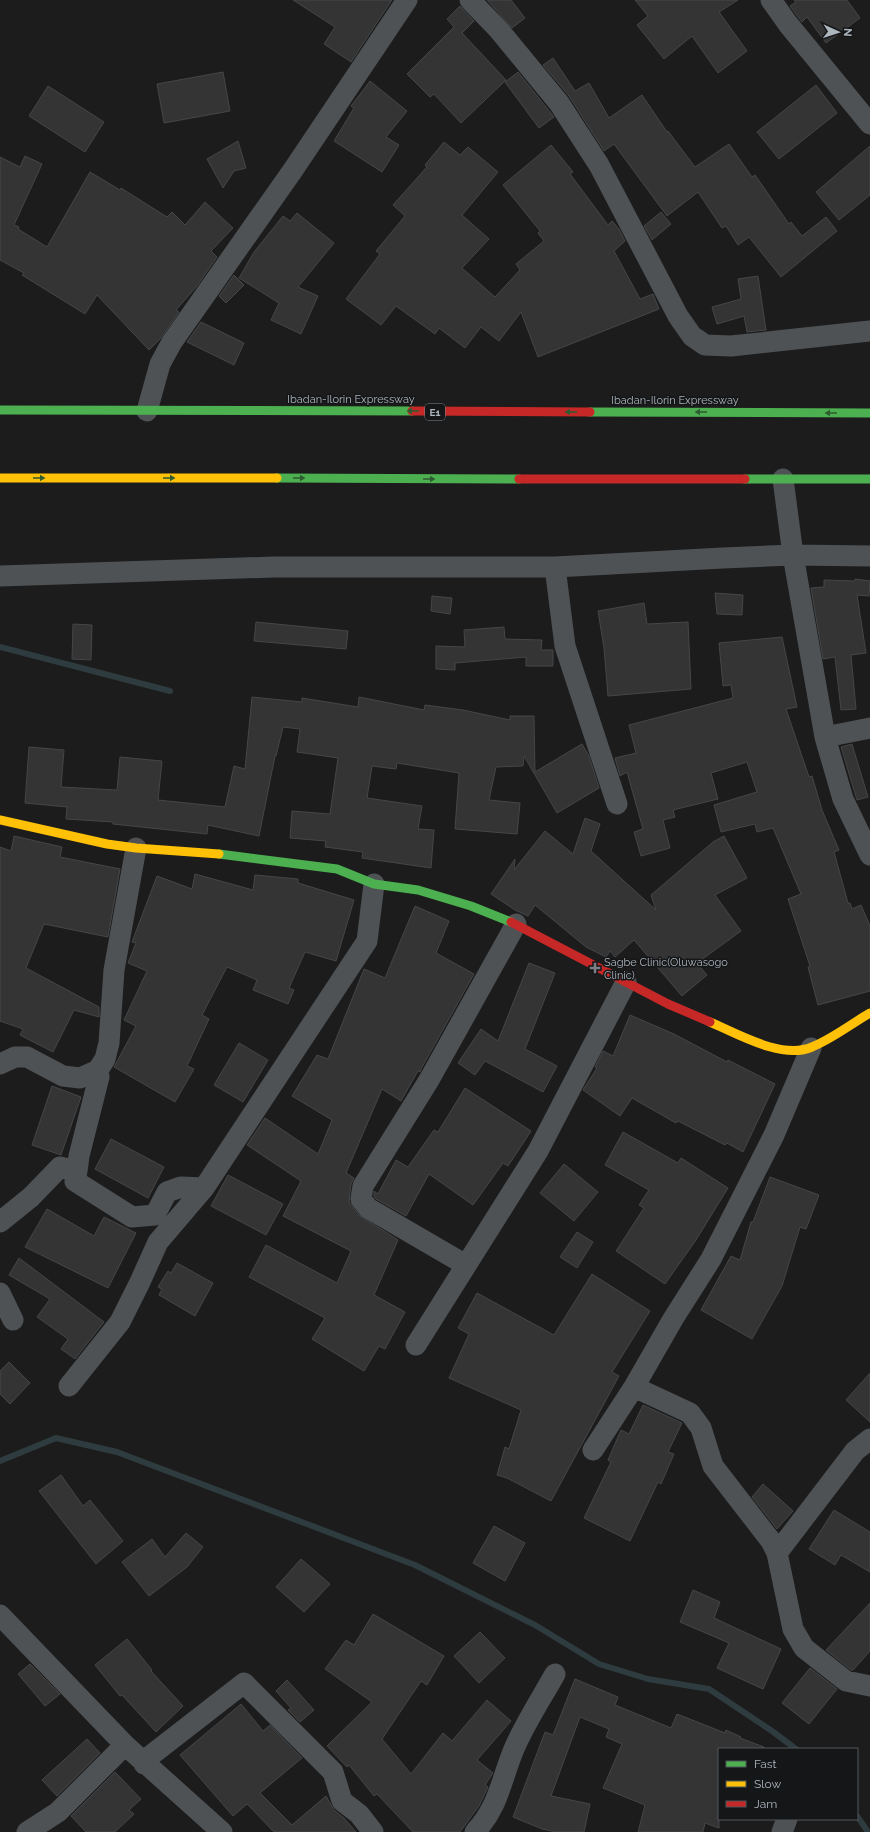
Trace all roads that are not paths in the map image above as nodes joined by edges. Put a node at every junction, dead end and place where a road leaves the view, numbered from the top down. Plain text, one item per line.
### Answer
1 (407, 0) edge
2 (470, 0) edge
3 (771, 0) edge
4 (870, 124) edge
5 (870, 331) edge
6 (0, 410) edge
7 (147, 411) junction
8 (870, 413) edge
9 (0, 478) edge
10 (783, 479) junction
11 (870, 479) edge
12 (793, 555) junction
13 (870, 556) edge
14 (555, 567) junction
15 (0, 576) edge
16 (870, 728) edge
17 (824, 738) junction
18 (617, 804) dead end
19 (0, 820) edge
20 (136, 848) junction
21 (870, 856) edge
22 (374, 884) junction
23 (516, 924) junction
24 (626, 982) junction
25 (870, 1013) edge
26 (811, 1048) junction
27 (0, 1064) edge
28 (98, 1070) junction
29 (77, 1171) junction
30 (204, 1188) junction
31 (0, 1222) edge
32 (466, 1265) junction
33 (0, 1293) edge
34 (13, 1320) dead end
35 (416, 1345) dead end
36 (69, 1386) dead end
37 (634, 1388) junction
38 (870, 1439) edge
39 (593, 1450) dead end
40 (777, 1553) junction
41 (0, 1615) edge
42 (556, 1674) dead end
43 (870, 1686) edge
44 (125, 1745) junction
45 (144, 1764) junction
46 (787, 1820) edge
47 (27, 1832) edge
48 (222, 1832) edge
49 (373, 1832) edge
50 (475, 1832) edge
51 (782, 1832) edge

1 - 7 street
2 - 5 street
3 - 4 street
6 - 7 main road, Ibadan-Ilorin Expressway / E1
8 -> 7 main road, Ibadan-Ilorin Expressway / E1
9 -> 10 main road
10 - 11 main road
10 - 12 street
12 - 13 street
12 - 14 street
12 - 17 street
14 - 15 street
14 - 18 street
16 - 17 street
17 - 21 street
19 - 20 main road
20 - 22 main road
20 - 28 street
22 - 23 main road
22 - 30 street
23 - 24 main road
23 - 32 street
24 - 26 main road
24 - 32 street
25 - 26 main road
26 - 37 street
27 - 28 street
28 - 29 street
29 - 30 street
29 - 31 street
30 - 36 street
32 - 35 street
33 - 34 street
37 - 39 street
37 - 40 street
38 - 40 street
40 - 43 street
41 - 44 street
42 - 50 street
44 - 45 street
44 - 47 street
45 - 48 street
45 - 49 street
46 - 51 street

